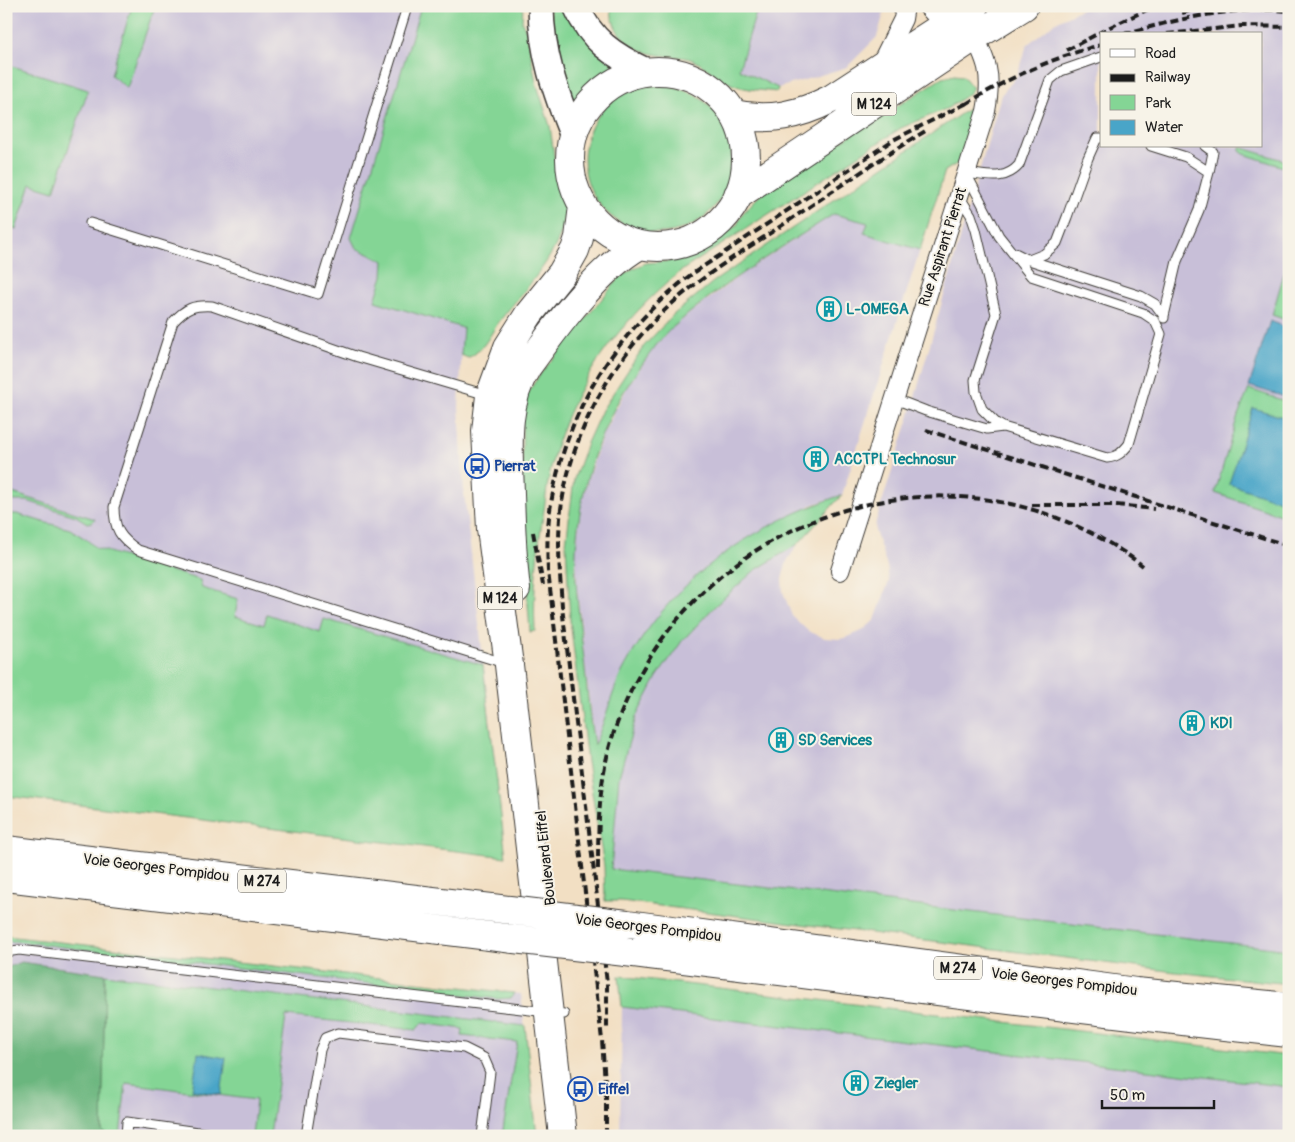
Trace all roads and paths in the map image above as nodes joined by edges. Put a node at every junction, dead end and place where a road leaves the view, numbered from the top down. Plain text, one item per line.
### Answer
1 (405, 6) edge
2 (541, 6) edge
3 (576, 6) edge
4 (905, 6) edge
5 (1024, 6) edge
6 (957, 15) edge
7 (1100, 56) edge
8 (878, 69) junction
9 (646, 71) junction
10 (733, 114) junction
11 (572, 136) junction
12 (1099, 138) edge
13 (1157, 148) edge
14 (1214, 149) edge
15 (1209, 172) junction
16 (966, 173) junction
17 (738, 195) junction
18 (959, 196) junction
19 (583, 206) junction
20 (90, 223) dead end
21 (640, 246) junction
22 (1012, 252) junction
23 (1029, 260) junction
24 (1164, 316) junction
25 (1161, 334) junction
26 (521, 376) junction
27 (895, 399) junction
28 (499, 415) junction
29 (1003, 427) junction
30 (840, 571) dead end
31 (509, 665) junction
32 (6, 850) edge
33 (6, 877) edge
34 (6, 952) edge
35 (1289, 1007) edge
36 (556, 1013) junction
37 (1289, 1033) edge
38 (126, 1136) edge
39 (226, 1136) edge
40 (306, 1136) edge
41 (482, 1136) edge
42 (563, 1136) edge
43 (578, 1136) edge

1 - 20 lane
2 - 11 street
3 - 9 street
4 - 8 street
5 - 6 main road, M 124
6 - 8 main road, M 124
6 - 16 street, Rue Aspirant Pierrat
6 - 17 main road, M 124
7 - 16 lane
8 - 10 main road, M 124
9 - 10 main road
9 - 11 main road
10 - 17 main road
11 - 19 main road
12 - 23 lane
13 - 15 lane
14 - 15 lane
15 - 24 lane
16 - 18 street, Rue Aspirant Pierrat
16 - 22 lane
17 - 21 main road
18 - 27 street, Rue Aspirant Pierrat
18 - 29 lane
19 - 21 main road
19 - 28 main road, M 124
21 - 26 main road, M 124
22 - 23 lane
22 - 25 lane
23 - 24 lane
24 - 25 lane
25 - 29 lane
26 - 28 lane
26 - 28 main road, M 124
27 - 29 lane
27 - 30 street, Rue Aspirant Pierrat
28 - 31 main road, M 124
28 - 31 lane
28 - 36 main road, Boulevard Eiffel / M 124
31 - 36 main road, M 124
32 - 35 main road, Voie Georges Pompidou / M 274, bridge
33 - 37 main road, Voie Georges Pompidou / M 274, bridge
34 - 36 lane
36 - 42 main road, Boulevard Eiffel / M 124
36 - 43 main road, Boulevard Eiffel / M 124
38 - 39 lane
40 - 41 lane

